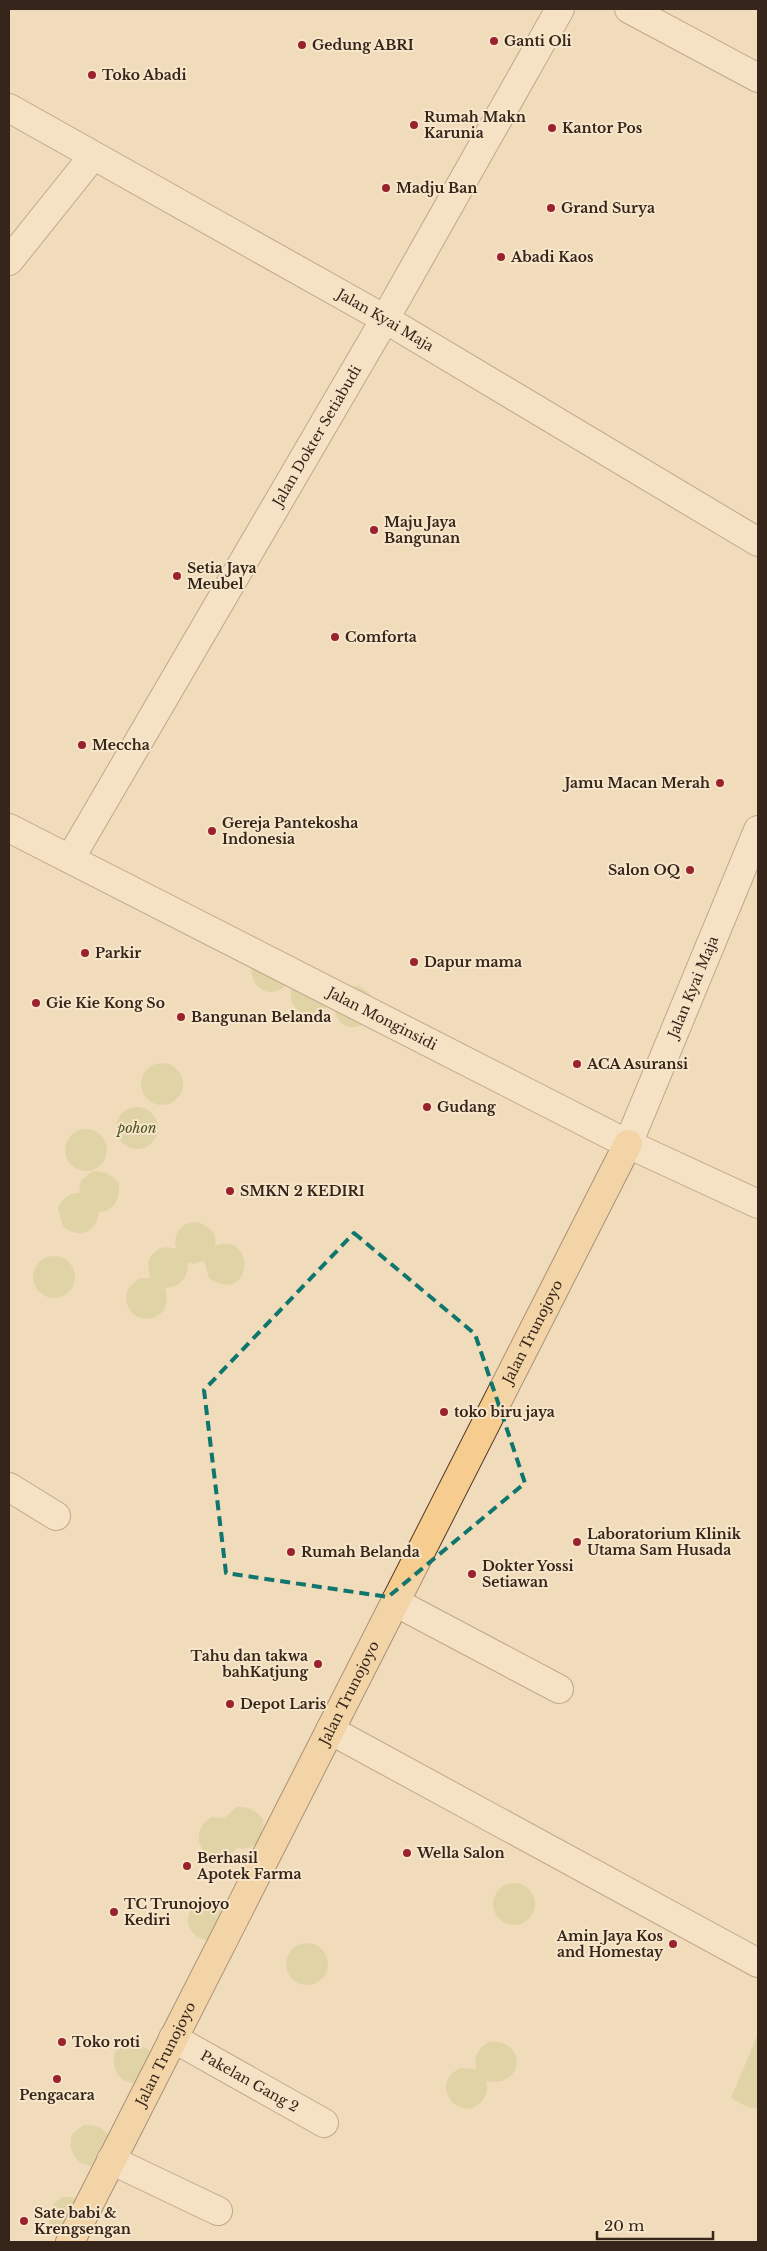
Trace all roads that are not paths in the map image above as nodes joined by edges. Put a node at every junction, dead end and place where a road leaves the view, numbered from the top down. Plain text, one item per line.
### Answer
1 (560, 9) edge
2 (629, 9) edge
3 (758, 78) edge
4 (9, 108) edge
5 (93, 156) junction
6 (9, 262) edge
7 (385, 319) junction
8 (758, 542) edge
9 (9, 828) edge
10 (758, 830) edge
11 (70, 860) junction
12 (628, 1144) junction
13 (758, 1204) edge
14 (9, 1487) edge
15 (56, 1516) dead end
16 (395, 1602) junction
17 (559, 1689) dead end
18 (330, 1730) junction
19 (758, 1963) edge
20 (173, 2038) junction
21 (324, 2123) dead end
22 (111, 2160) junction
23 (218, 2211) dead end
24 (70, 2242) edge

1 - 7 street, Jalan Dokter Setiabudi
2 - 3 street
4 - 5 street, Jalan Kyai Maja
5 - 6 street
5 - 7 street, Jalan Kyai Maja
7 - 8 street, Jalan Kyai Maja
7 - 11 street, Jalan Dokter Setiabudi
9 - 11 street, Jalan Monginsidi
10 - 12 street, Jalan Kyai Maja
11 - 12 street, Jalan Monginsidi
12 - 13 street, Jalan Monginsidi
12 - 16 main road, Jalan Trunojoyo
14 - 15 street
16 - 17 street
16 - 18 main road, Jalan Trunojoyo
18 - 19 street
18 - 20 main road, Jalan Trunojoyo
20 - 21 street, Pakelan Gang 2
20 - 22 main road, Jalan Trunojoyo
22 - 23 street
22 - 24 main road, Jalan Trunojoyo

